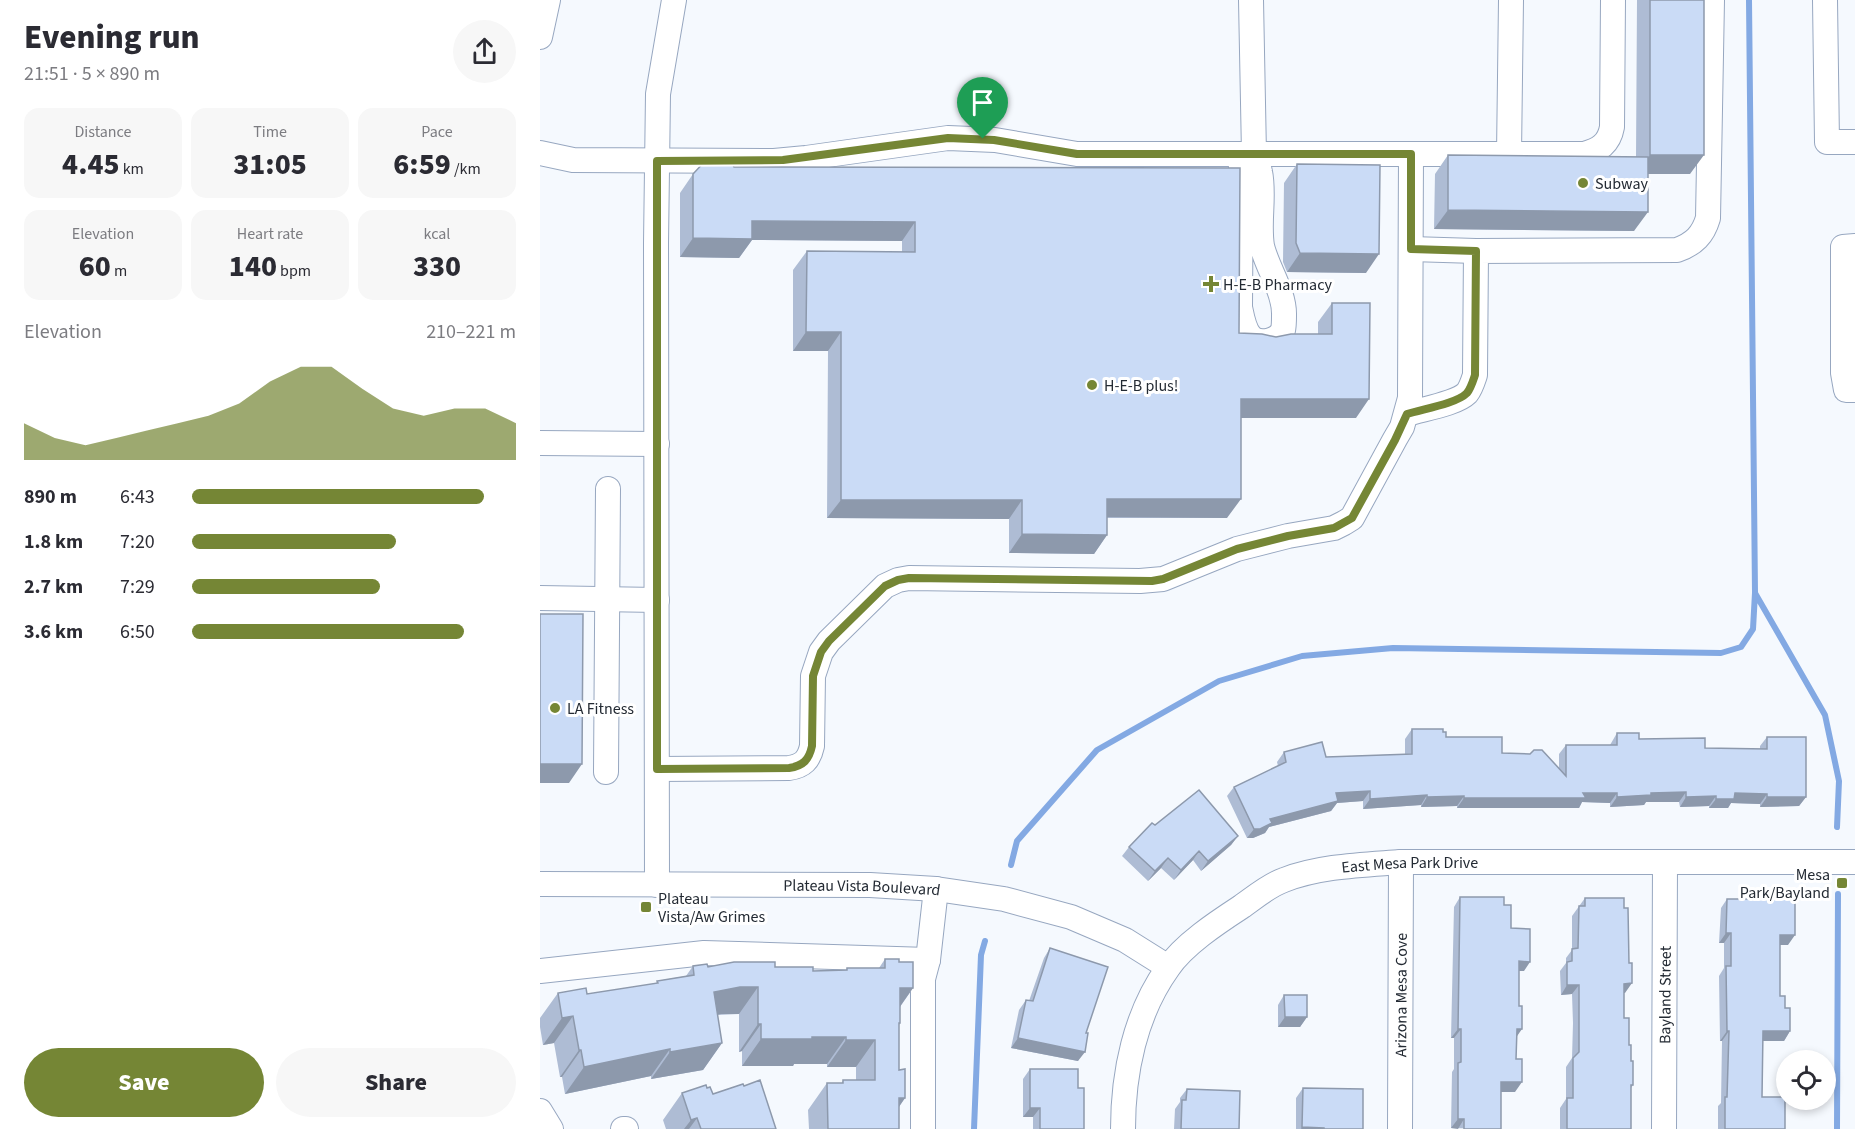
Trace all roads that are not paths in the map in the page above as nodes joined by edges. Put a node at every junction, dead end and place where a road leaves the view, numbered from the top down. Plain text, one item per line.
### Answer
1 (548, 0) edge
2 (674, 0) edge
3 (1251, 0) edge
4 (1511, 0) edge
5 (1613, 0) edge
6 (1712, 0) edge
7 (1825, 0) edge
8 (540, 37) edge
9 (1855, 142) edge
10 (540, 153) edge
11 (1247, 154) junction
12 (1411, 154) junction
13 (1509, 154) junction
14 (657, 161) junction
15 (1855, 246) edge
16 (1411, 249) junction
17 (1476, 251) junction
18 (1855, 390) edge
19 (1407, 414) junction
20 (540, 443) edge
21 (657, 444) junction
22 (608, 489) dead end
23 (540, 598) edge
24 (607, 598) junction
25 (657, 600) junction
26 (657, 769) junction
27 (606, 772) dead end
28 (1401, 862) junction
29 (1855, 862) edge
30 (1665, 863) junction
31 (540, 884) edge
32 (657, 885) junction
33 (936, 889) junction
34 (928, 960) junction
35 (1168, 967) junction
36 (540, 971) edge
37 (540, 1111) edge
38 (551, 1129) edge
39 (923, 1129) edge
40 (1123, 1129) edge
41 (1400, 1129) edge
42 (1664, 1129) edge

1 - 8 street
2 - 14 street
3 - 11 street
4 - 13 street
5 - 13 street
6 - 17 street
7 - 9 street
10 - 14 street
11 - 11 street
11 - 12 street
11 - 14 street
12 - 13 street
12 - 16 street
14 - 21 street
15 - 18 street
16 - 17 street
16 - 19 street
17 - 19 street
19 - 26 street
20 - 21 street
21 - 25 street
22 - 24 street
23 - 24 street
24 - 25 street
24 - 27 street
25 - 26 street
26 - 32 street
28 - 30 street, East Mesa Park Drive
28 - 35 street, East Mesa Park Drive
28 - 41 street, Arizona Mesa Cove
29 - 30 street, East Mesa Park Drive
30 - 42 street, Bayland Street
31 - 32 street, Plateau Vista Boulevard
32 - 33 street, Plateau Vista Boulevard
33 - 34 street
33 - 35 street, Plateau Vista Boulevard
34 - 36 street
34 - 39 street
35 - 40 street, East Mesa Park Drive
37 - 38 street

